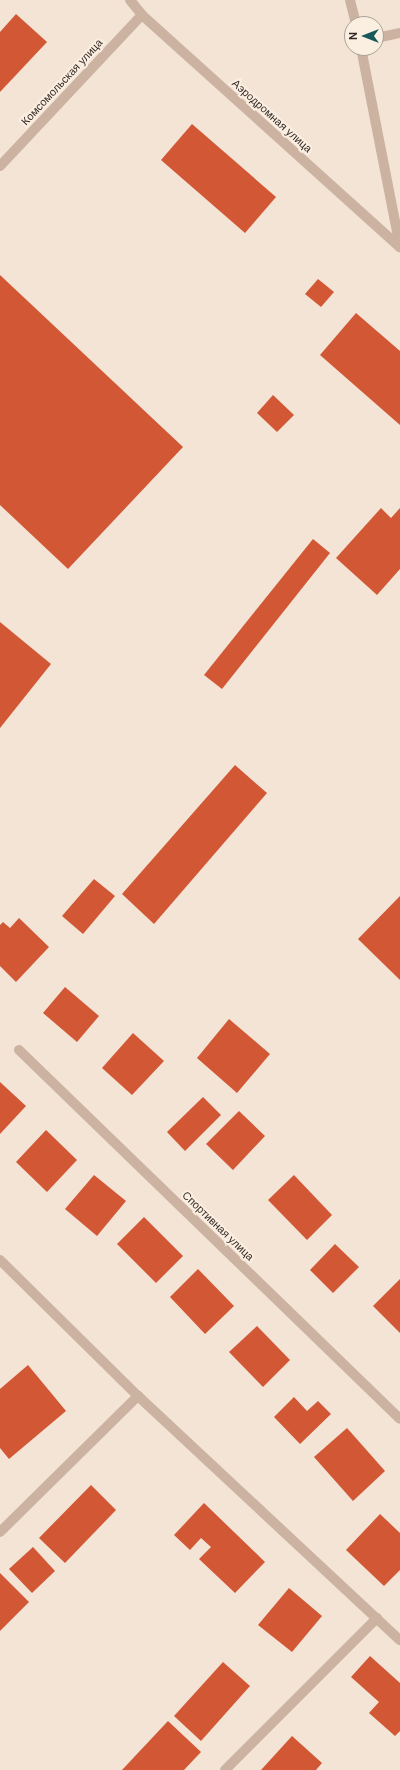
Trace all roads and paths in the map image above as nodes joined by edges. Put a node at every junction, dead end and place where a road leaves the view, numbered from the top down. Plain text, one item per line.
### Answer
1 (130, 0) edge
2 (350, 0) edge
3 (142, 15) junction
4 (354, 16) edge
5 (400, 33) edge
6 (384, 36) edge
7 (363, 56) edge
8 (0, 166) edge
9 (400, 247) edge
10 (19, 1050) dead end
11 (0, 1260) edge
12 (138, 1396) junction
13 (400, 1419) edge
14 (0, 1532) edge
15 (377, 1618) junction
16 (400, 1640) edge
17 (225, 1770) edge

1 - 3 street, Аэродромная улица
2 - 4 street
3 - 8 street, Комсомольская улица
3 - 9 street, Аэродромная улица
5 - 6 street
7 - 9 street
10 - 13 street, Спортивная улица
11 - 12 street
12 - 14 street
12 - 15 street
15 - 16 street
15 - 17 street

